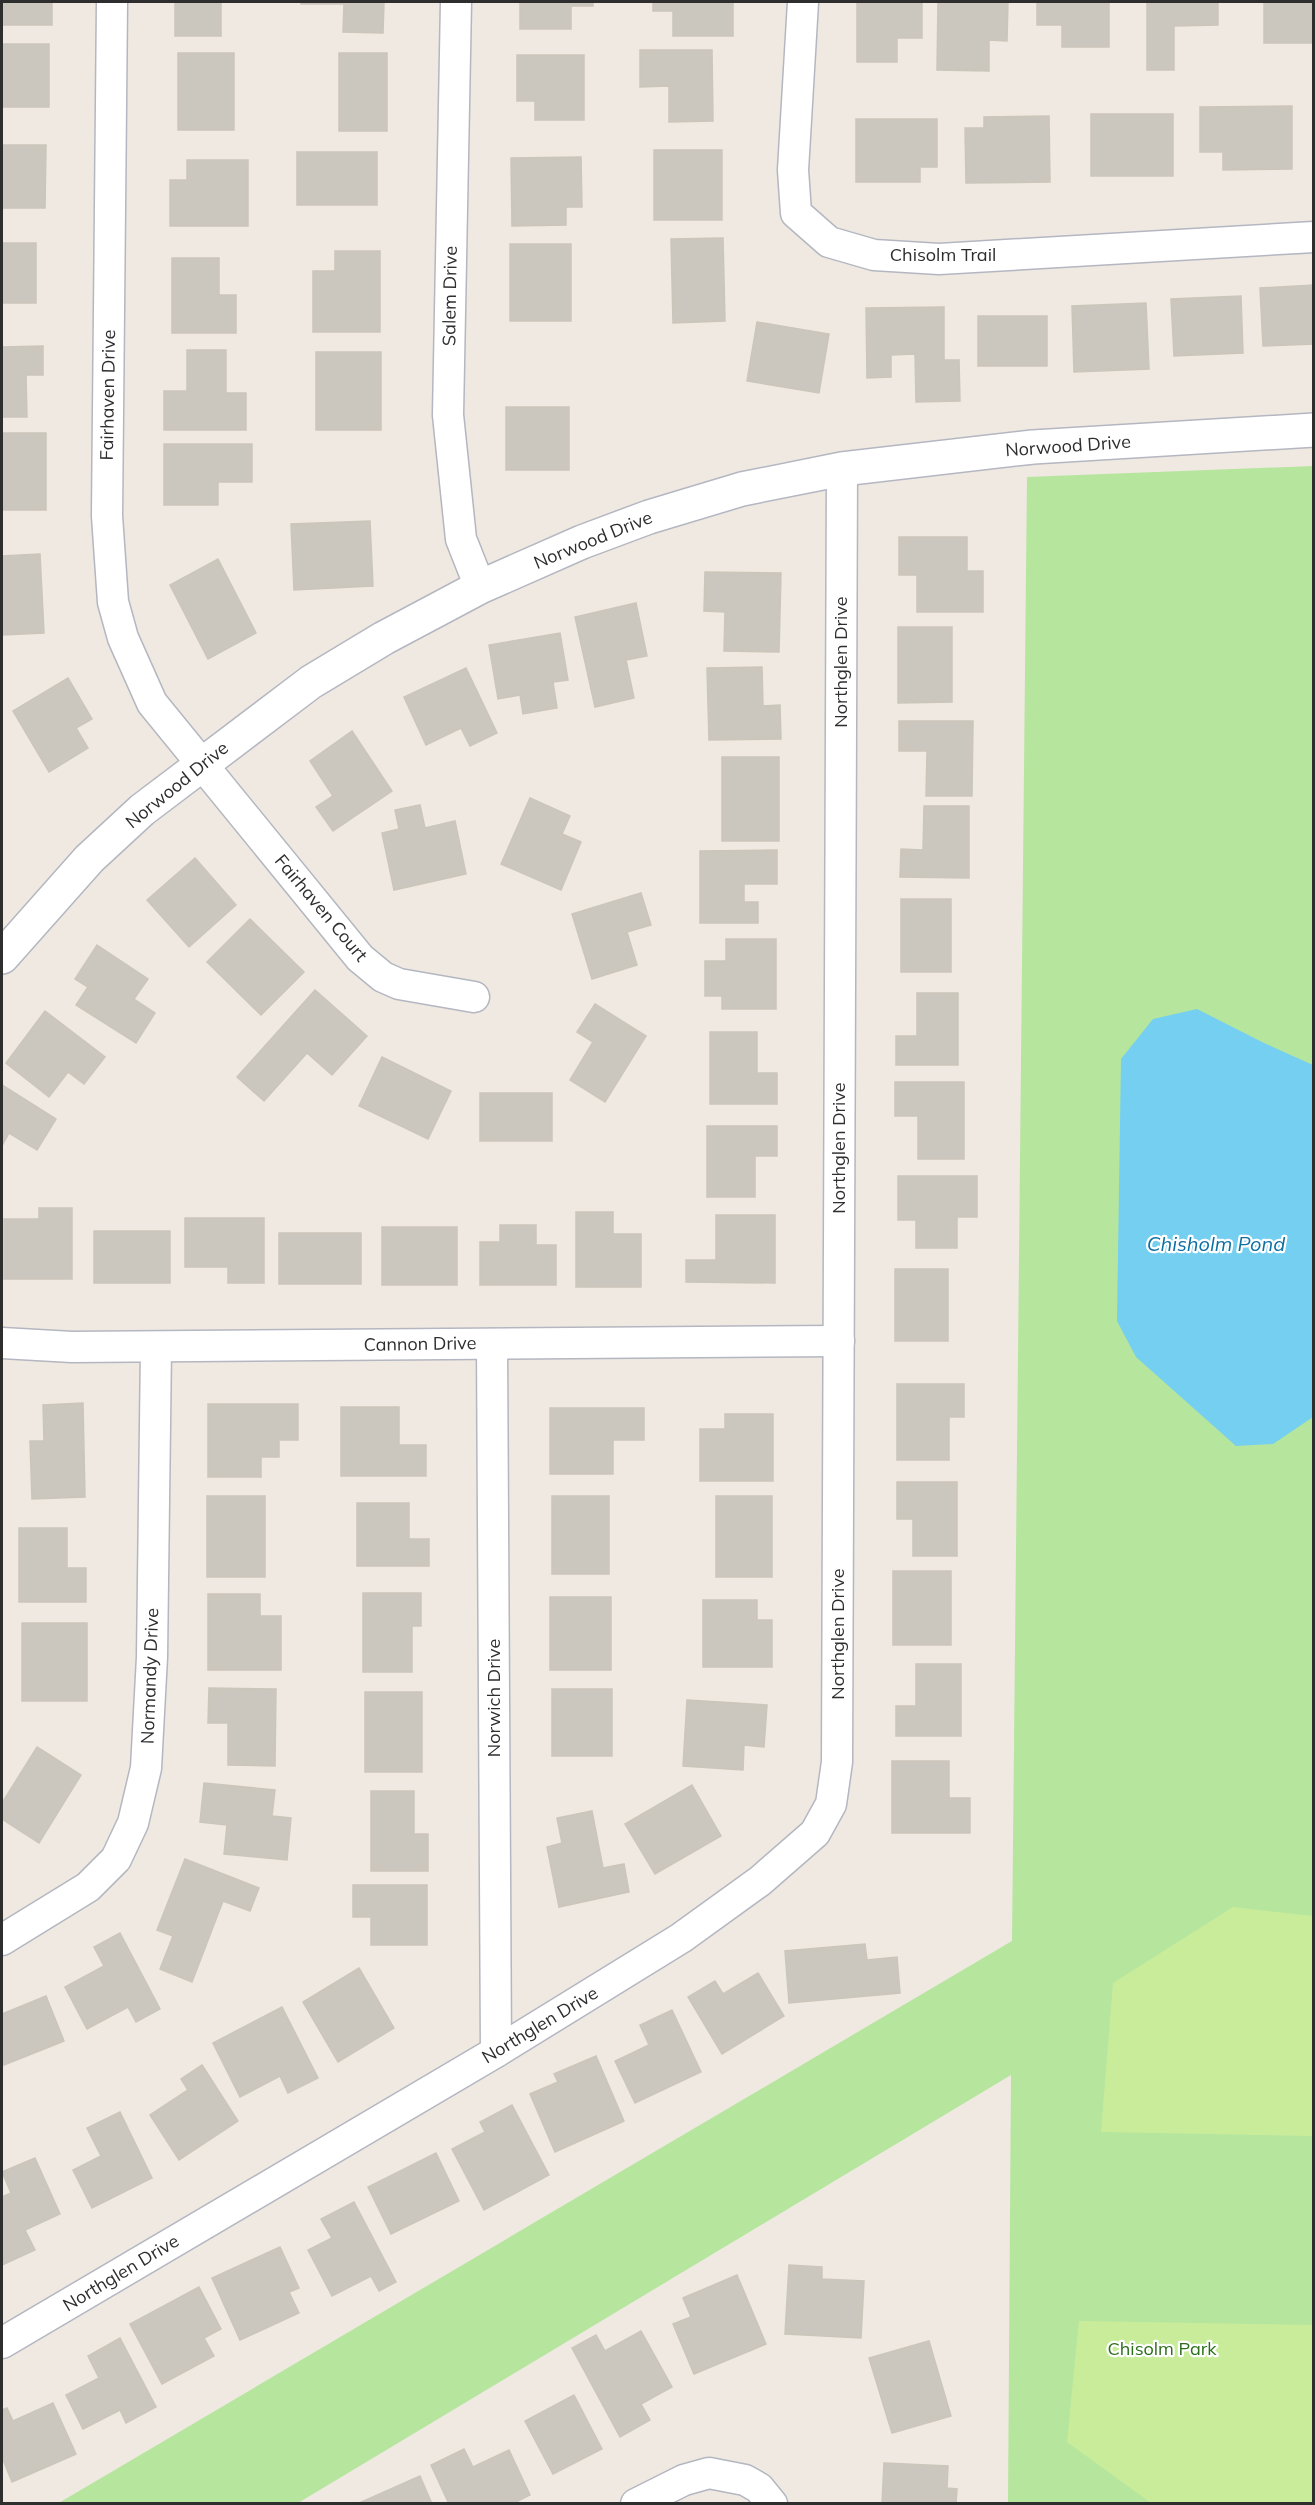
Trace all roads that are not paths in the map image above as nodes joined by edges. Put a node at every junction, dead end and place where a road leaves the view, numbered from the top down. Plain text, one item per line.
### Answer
1 (112, 2) edge
2 (456, 2) edge
3 (803, 2) edge
4 (1314, 237) edge
5 (1314, 430) edge
6 (842, 469) junction
7 (480, 587) junction
8 (203, 763) junction
9 (2, 957) edge
10 (474, 997) dead end
11 (839, 1341) junction
12 (2, 1343) edge
13 (492, 1344) junction
14 (156, 1347) junction
15 (2, 1940) edge
16 (496, 2052) junction
17 (2, 2343) edge
18 (636, 2504) edge
19 (772, 2504) edge

1 - 8 street, Fairhaven Drive
2 - 7 street, Salem Drive
3 - 4 street, Chisolm Trail
5 - 6 main road, Norwood Drive
6 - 7 main road, Norwood Drive
6 - 11 street, Northglen Drive
7 - 8 main road, Norwood Drive
8 - 9 main road, Norwood Drive
8 - 10 street, Fairhaven Court
11 - 13 street, Cannon Drive
11 - 16 street, Northglen Drive
12 - 14 street, Cannon Drive
13 - 14 street, Cannon Drive
13 - 16 street, Norwich Drive
14 - 15 street, Normandy Drive
16 - 17 street, Northglen Drive
18 - 19 street

